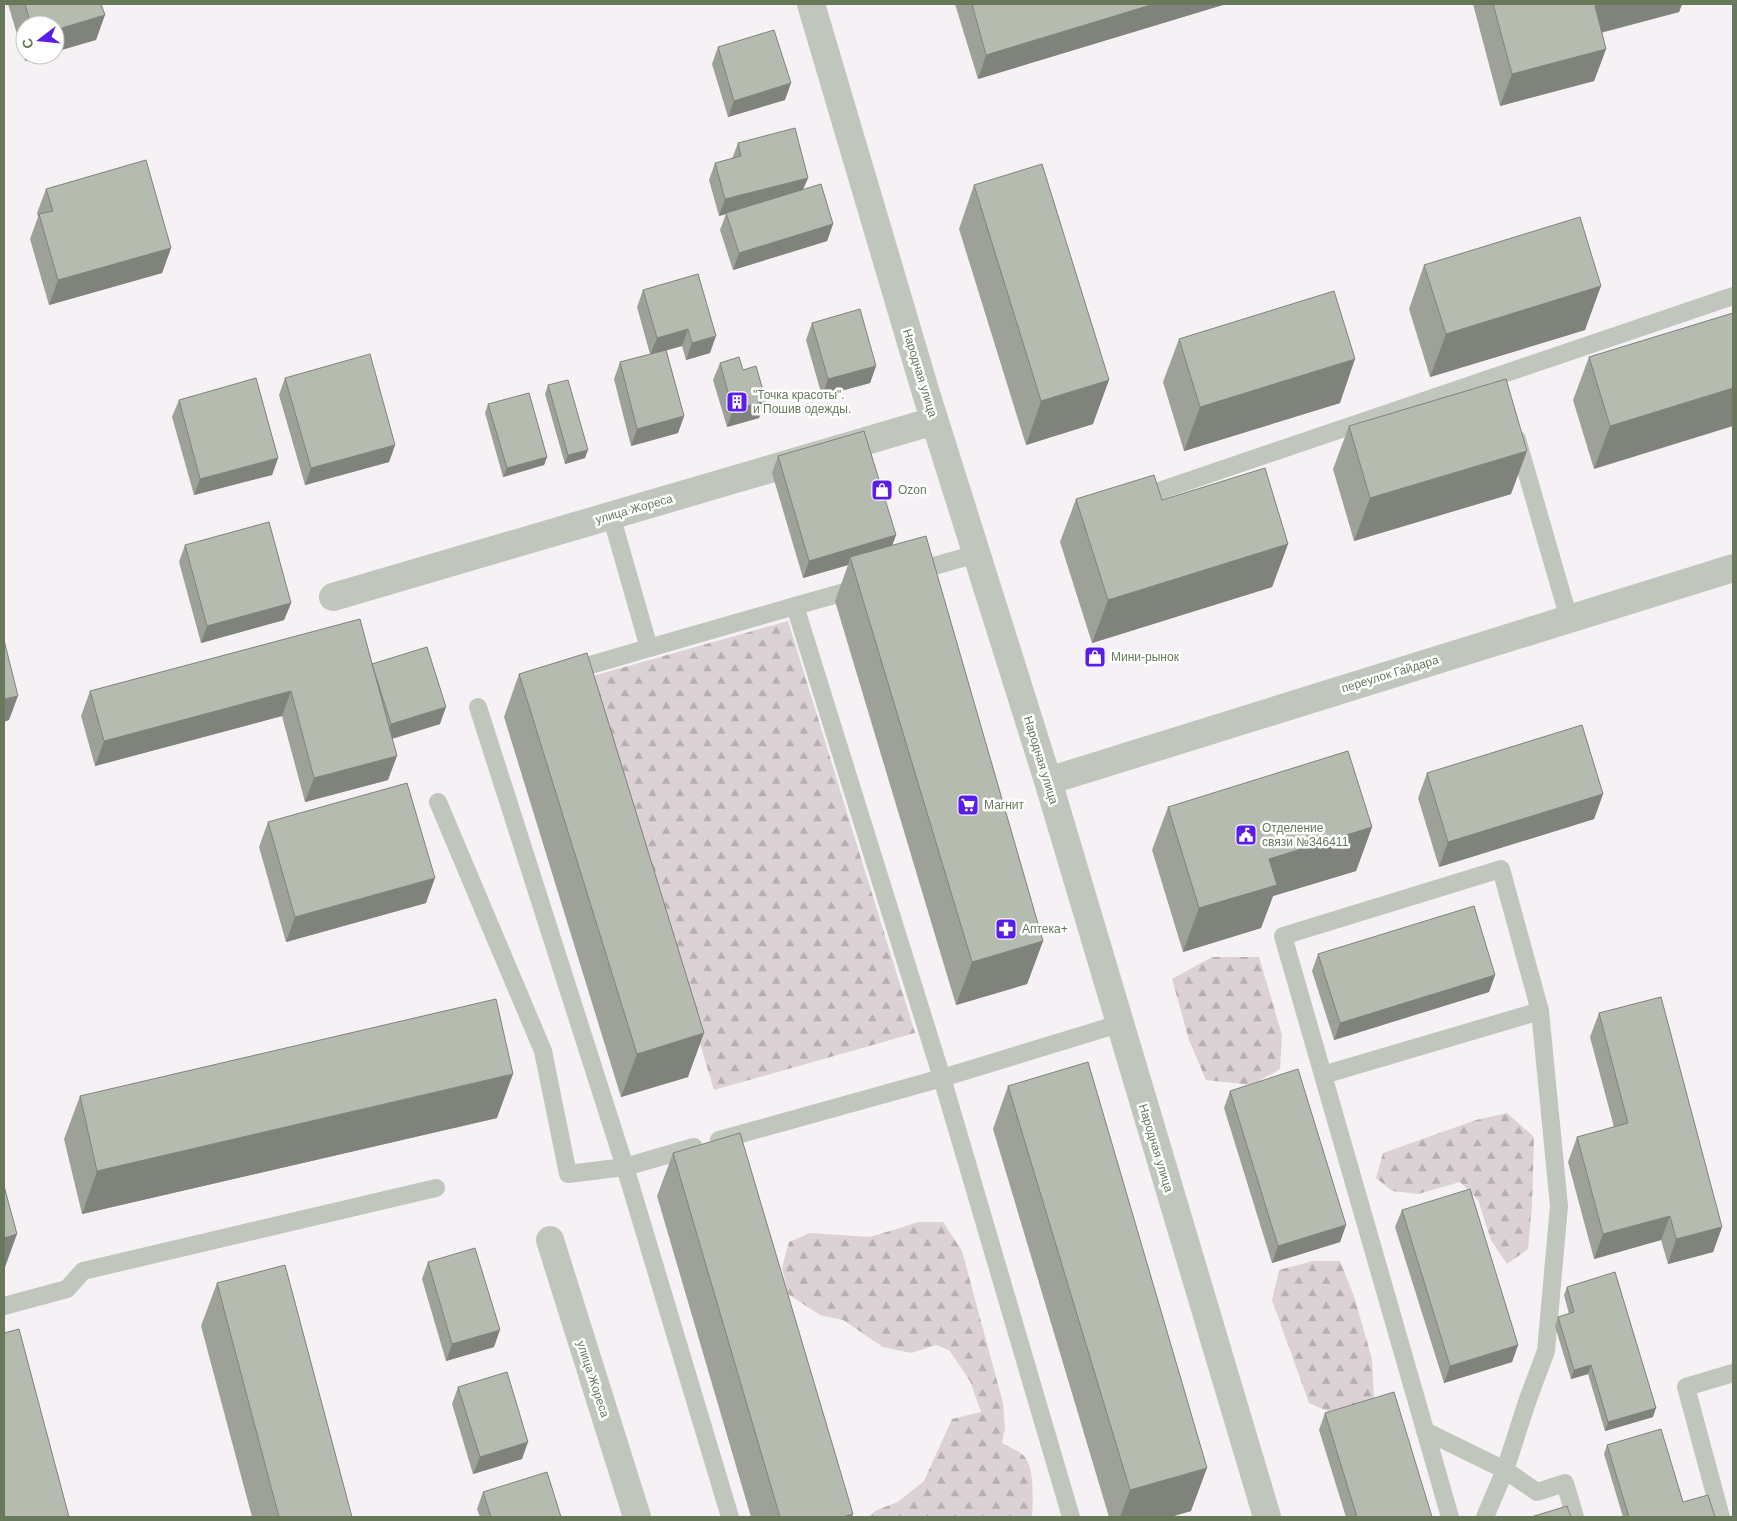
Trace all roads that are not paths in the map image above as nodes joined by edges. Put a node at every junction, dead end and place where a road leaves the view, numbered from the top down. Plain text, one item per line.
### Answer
1 (811, 4) edge
2 (1733, 296) edge
3 (1498, 376) junction
4 (1504, 394) edge
5 (934, 421) junction
6 (1512, 423) edge
7 (1159, 491) edge
8 (611, 515) junction
9 (976, 554) junction
10 (1733, 568) edge
11 (900, 576) edge
12 (871, 584) edge
13 (333, 597) dead end
14 (795, 606) junction
15 (1569, 619) junction
16 (649, 648) junction
17 (573, 670) edge
18 (478, 707) dead end
19 (1048, 781) junction
20 (438, 802) dead end
21 (1540, 1011) junction
22 (1120, 1024) junction
23 (1322, 1075) junction
24 (942, 1078) junction
25 (625, 1167) junction
26 (436, 1188) dead end
27 (550, 1240) dead end
28 (4, 1306) edge
29 (1733, 1373) edge
30 (1425, 1431) junction
31 (1505, 1470) junction
32 (1262, 1516) edge
33 (637, 1517) edge
34 (730, 1517) edge
35 (1072, 1517) edge
36 (1450, 1517) edge
37 (1485, 1517) edge
38 (1575, 1517) edge
39 (1722, 1517) edge

1 - 5 street, Народная улица
2 - 3 lane
3 - 4 lane
3 - 7 lane
5 - 8 street, улица Жореса
5 - 9 street, Народная улица
6 - 15 lane
8 - 13 street, улица Жореса
8 - 16 lane
9 - 11 lane
9 - 19 street, Народная улица
10 - 15 street, переулок Гайдара
12 - 14 lane
14 - 16 lane
14 - 24 lane
15 - 19 street, переулок Гайдара
16 - 17 lane
18 - 25 lane
19 - 22 street, Народная улица
20 - 25 lane
21 - 23 lane
21 - 23 lane
21 - 31 lane
22 - 24 lane
22 - 32 street, Народная улица
23 - 30 lane
24 - 25 lane
24 - 35 lane
25 - 34 lane
26 - 28 lane
27 - 33 street, улица Жореса
29 - 39 lane
30 - 31 lane
30 - 36 lane
31 - 37 lane
31 - 38 lane

